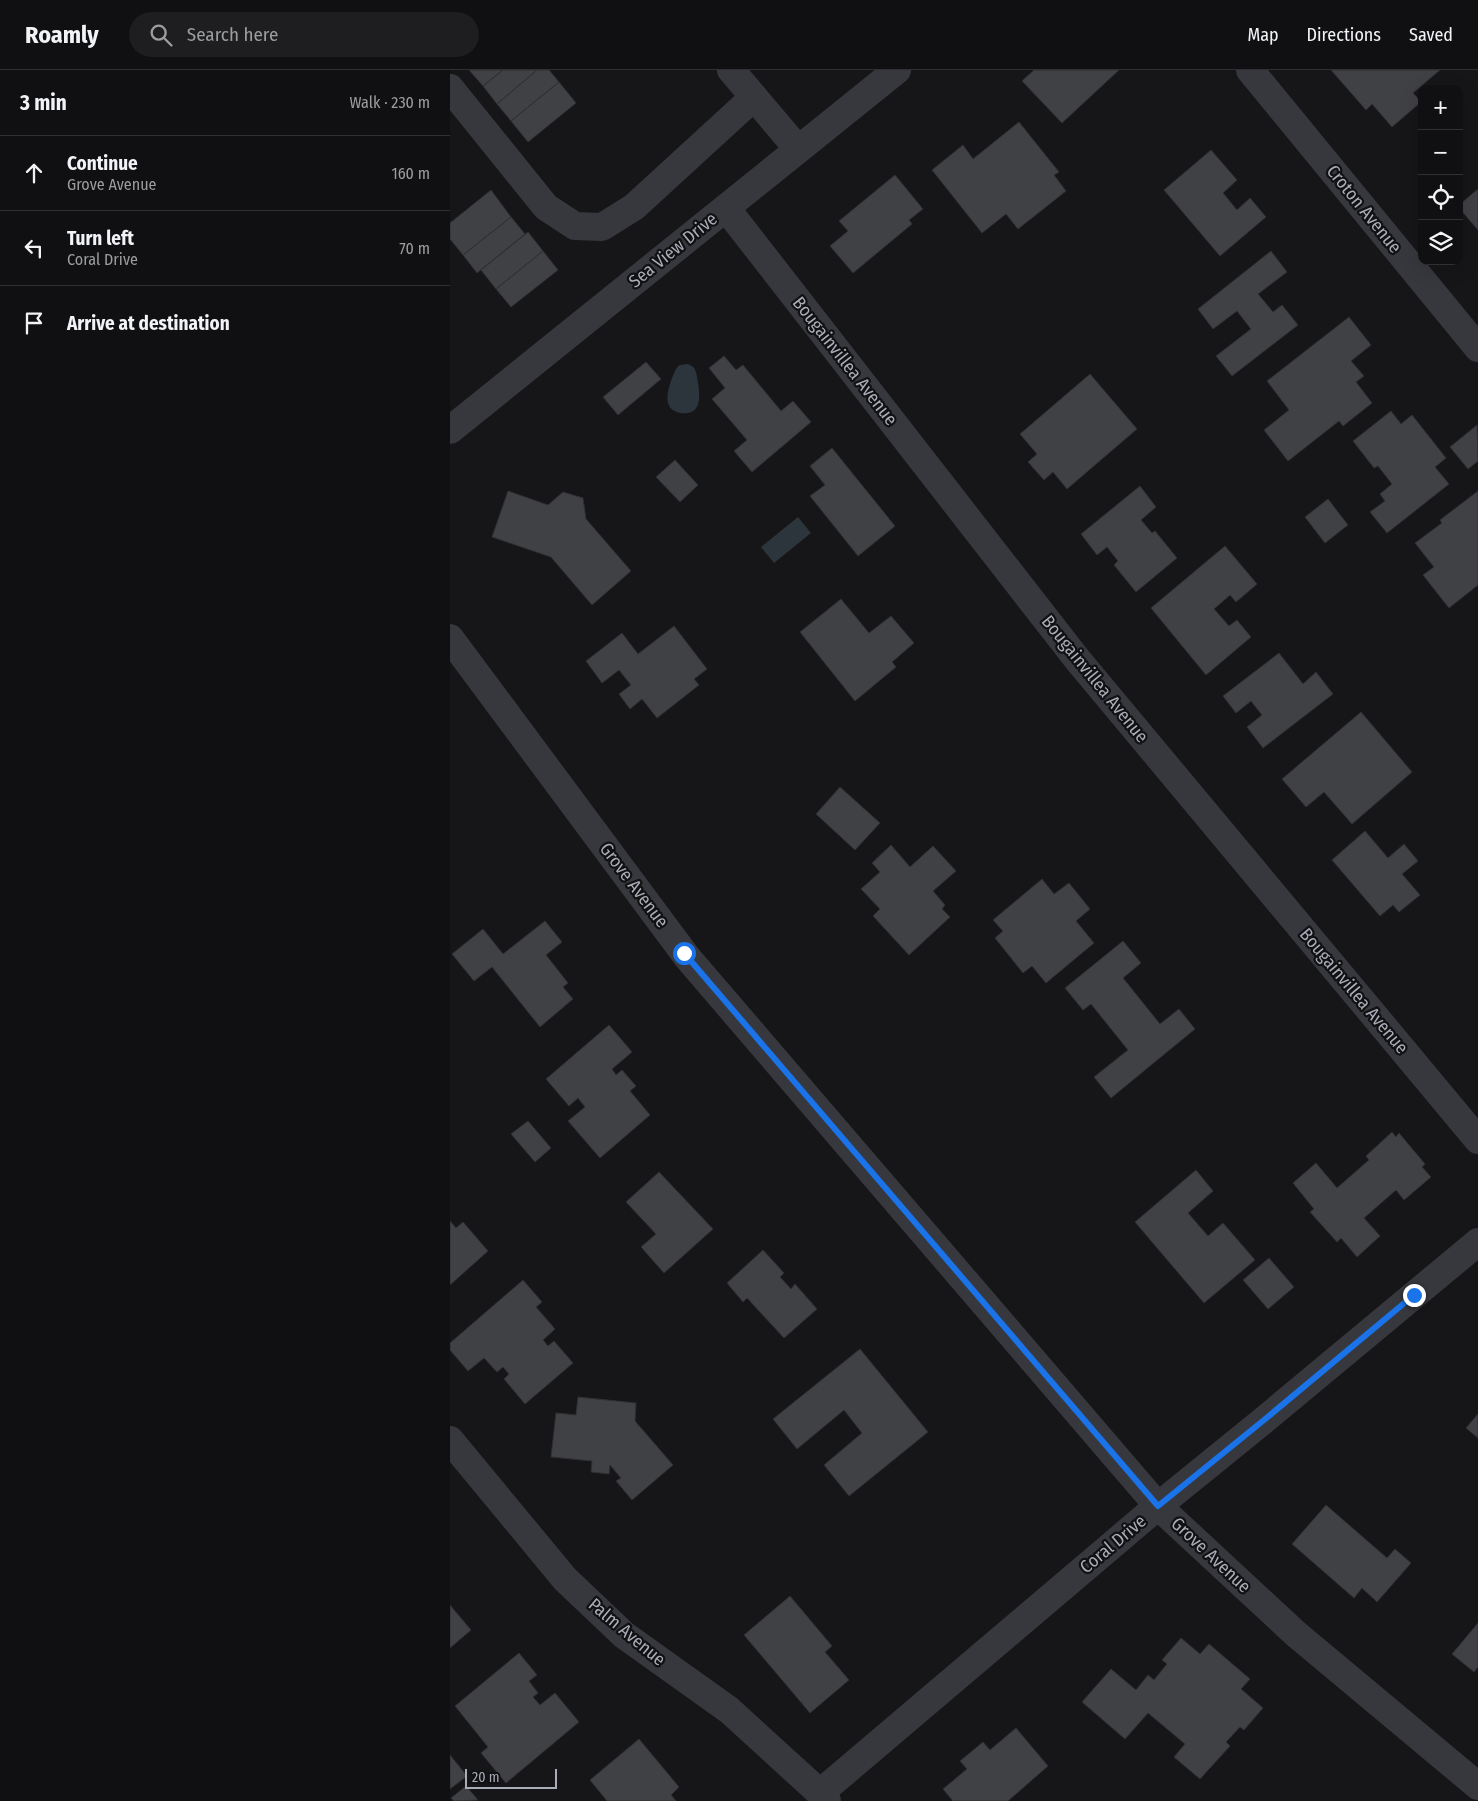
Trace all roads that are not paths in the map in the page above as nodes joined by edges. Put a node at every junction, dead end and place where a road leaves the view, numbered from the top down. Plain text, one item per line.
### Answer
1 (731, 70) edge
2 (897, 70) edge
3 (1250, 70) edge
4 (450, 88) edge
5 (754, 97) junction
6 (798, 149) junction
7 (726, 208) junction
8 (1478, 348) edge
9 (450, 430) edge
10 (450, 638) edge
11 (1478, 1140) edge
12 (1478, 1242) edge
13 (450, 1440) edge
14 (1158, 1506) junction
15 (1478, 1786) edge
16 (823, 1797) edge

1 - 5 street
2 - 6 street, Sea View Drive
3 - 8 street, Croton Avenue
4 - 5 street
5 - 6 street
6 - 7 street, Sea View Drive
7 - 9 street, Sea View Drive
7 - 11 street, Bougainvillea Avenue
10 - 14 street, Grove Avenue
12 - 14 street, Coral Drive
13 - 16 street, Palm Avenue
14 - 15 street, Grove Avenue
14 - 16 street, Coral Drive

